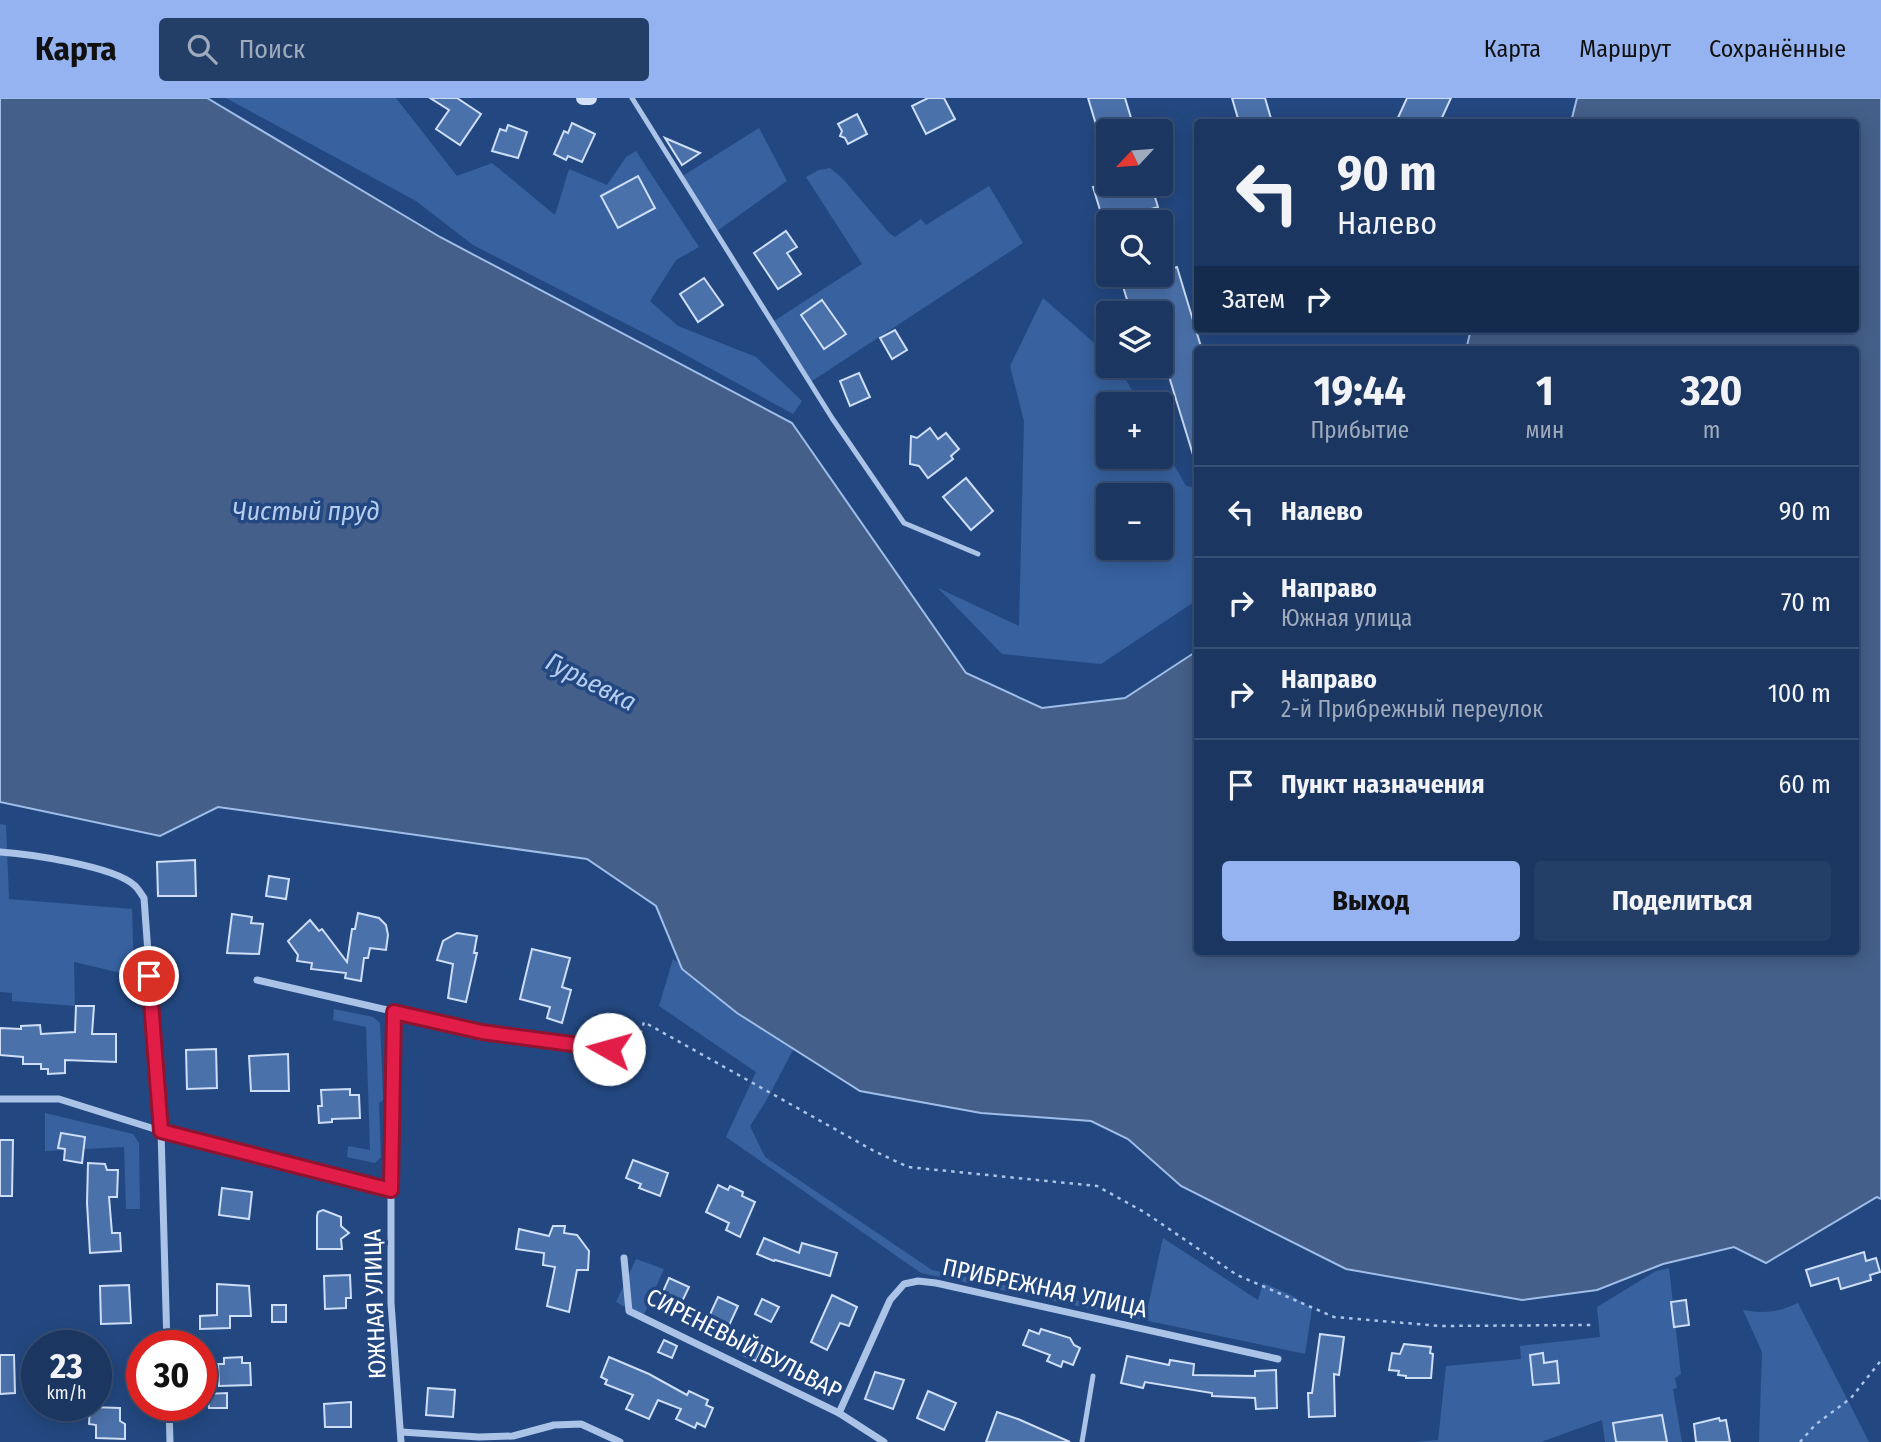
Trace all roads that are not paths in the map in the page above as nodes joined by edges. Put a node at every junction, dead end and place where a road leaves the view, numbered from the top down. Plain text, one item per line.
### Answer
1 (583, 98) edge
2 (590, 98) edge
3 (632, 98) edge
4 (978, 554) dead end
5 (0, 852) edge
6 (257, 980) dead end
7 (394, 1012) junction
8 (635, 1052) road end
9 (0, 1099) edge
10 (161, 1131) junction
11 (391, 1190) junction
12 (624, 1258) dead end
13 (167, 1330) edge
14 (1278, 1359) dead end
15 (1093, 1376) dead end
16 (839, 1413) junction
17 (169, 1421) edge
18 (401, 1432) junction
19 (881, 1441) edge
20 (170, 1442) edge
21 (401, 1442) edge
22 (620, 1442) edge
23 (1082, 1442) edge

1 - 2 main road
3 - 4 lane
5 - 10 street
6 - 7 street
7 - 8 street
7 - 11 street, ЮЖНАЯ УЛИЦА
9 - 10 street
10 - 11 street
10 - 13 street
11 - 18 street, ЮЖНАЯ УЛИЦА
12 - 16 street, СИРЕНЕВЫЙ БУЛЬВАР
14 - 16 street, ПРИБРЕЖНАЯ УЛИЦА
15 - 23 lane
16 - 19 street, СИРЕНЕВЫЙ БУЛЬВАР
17 - 20 street
18 - 21 street, ЮЖНАЯ УЛИЦА
18 - 22 street

